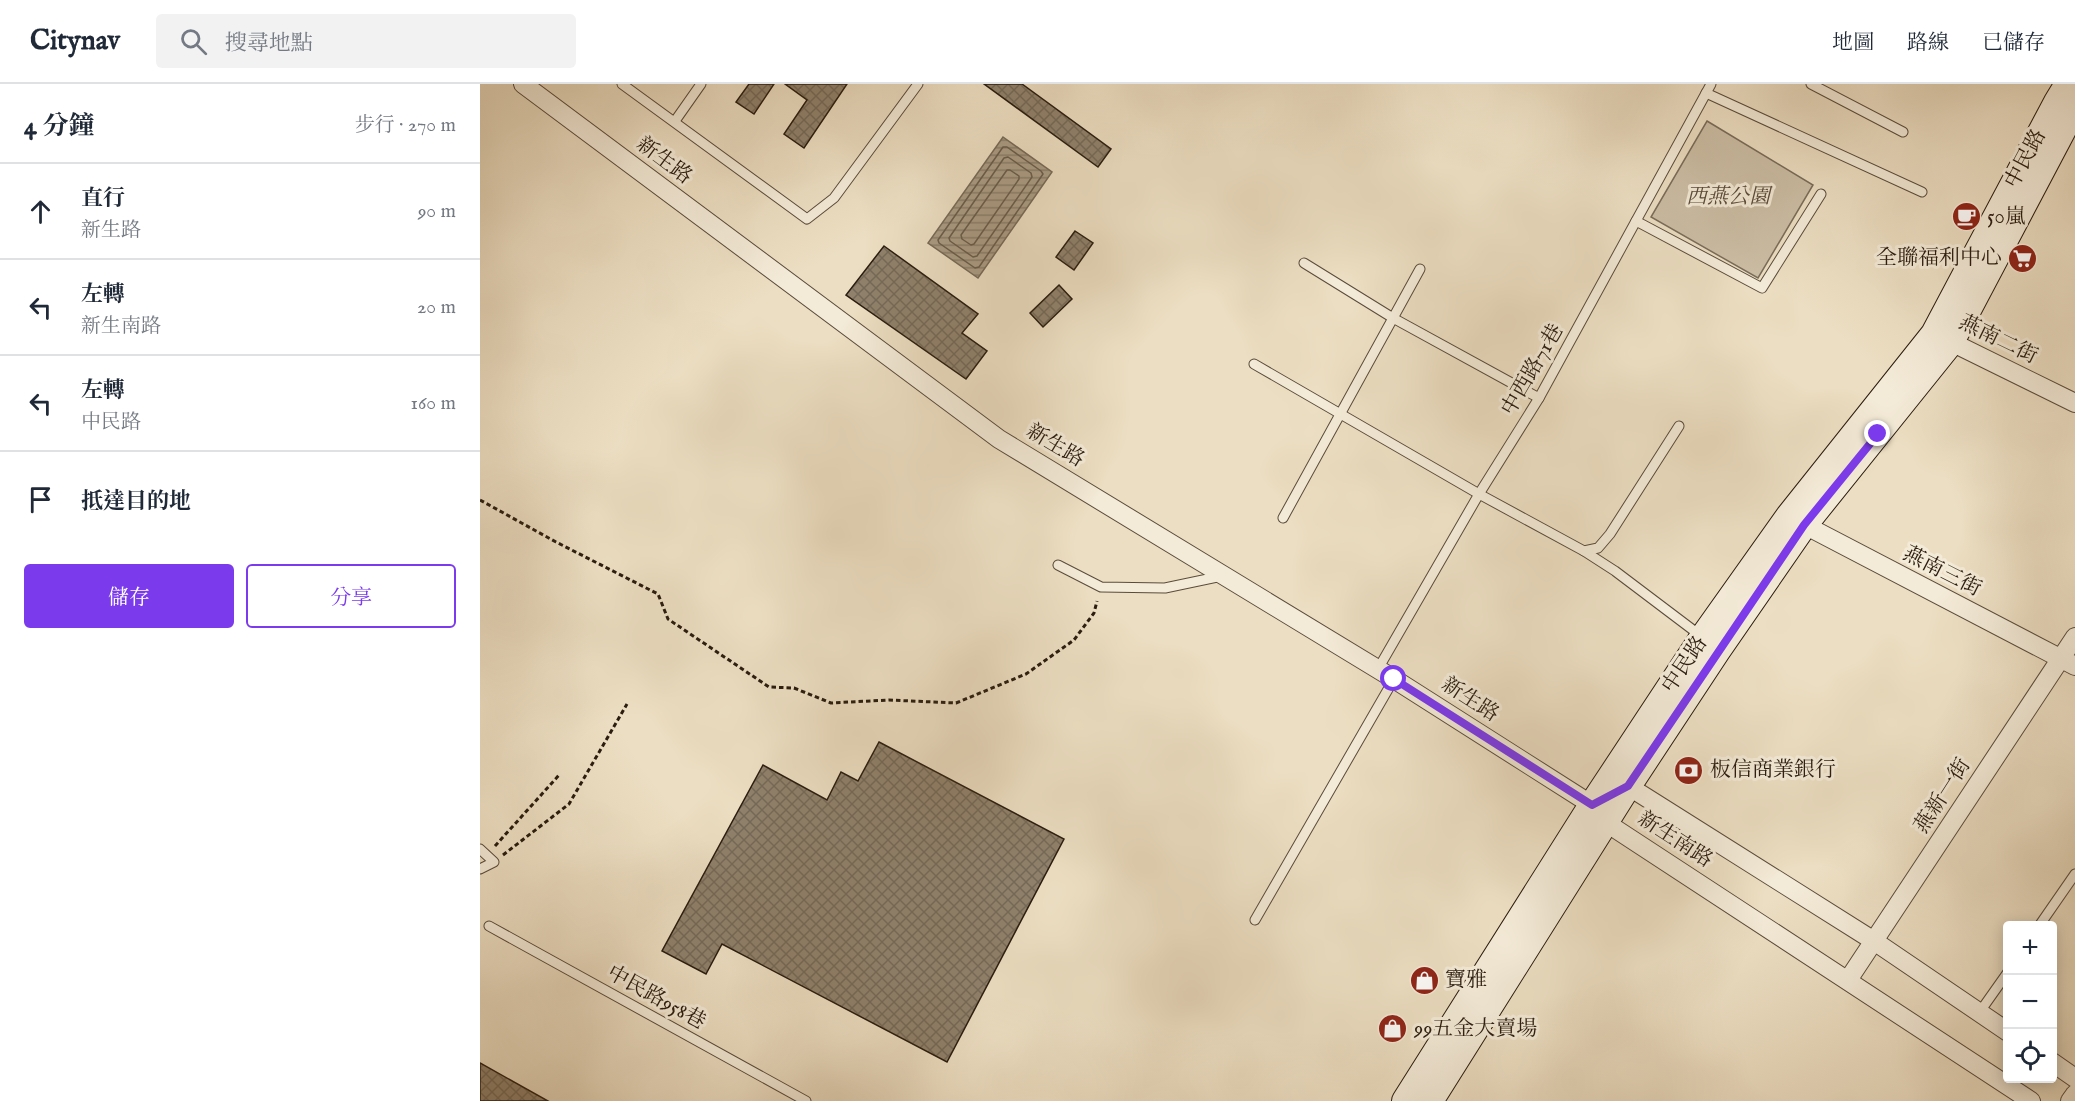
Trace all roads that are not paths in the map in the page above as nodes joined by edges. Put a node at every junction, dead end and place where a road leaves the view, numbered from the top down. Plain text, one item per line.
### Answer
1 (523, 84) edge
2 (622, 84) edge
3 (701, 84) edge
4 (918, 84) edge
5 (1711, 84) edge
6 (1811, 84) edge
7 (2068, 84) edge
8 (2074, 84) edge
9 (1706, 93) junction
10 (2075, 93) edge
11 (2075, 107) edge
12 (675, 121) junction
13 (1903, 132) dead end
14 (1922, 192) dead end
15 (1821, 194) dead end
16 (1636, 221) junction
17 (1304, 263) dead end
18 (1420, 269) dead end
19 (1394, 318) junction
20 (1942, 338) junction
21 (1254, 364) dead end
22 (1539, 398) junction
23 (2075, 403) edge
24 (1341, 415) junction
25 (1678, 426) dead end
26 (1479, 494) junction
27 (1283, 518) dead end
28 (1796, 521) junction
29 (1584, 551) junction
30 (1059, 565) dead end
31 (1224, 575) junction
32 (2075, 637) edge
33 (1703, 638) junction
34 (2067, 662) edge
35 (1378, 669) junction
36 (1394, 679) junction
37 (1628, 786) junction
38 (1599, 814) junction
39 (487, 855) edge
40 (480, 869) edge
41 (2075, 873) edge
42 (1256, 920) dead end
43 (2042, 921) edge
44 (489, 926) dead end
45 (1874, 941) junction
46 (2005, 975) edge
47 (1848, 980) junction
48 (1979, 1013) junction
49 (2003, 1029) edge
50 (2057, 1065) edge
51 (2075, 1078) edge
52 (2075, 1095) edge
53 (806, 1101) edge
54 (1405, 1101) edge
55 (1430, 1101) edge
56 (2031, 1101) edge
57 (2070, 1101) edge

1 - 31 street, 新生路
2 - 12 lane
3 - 12 lane
4 - 12 lane
5 - 9 lane, 中西路71巷
6 - 13 lane
7 - 20 main road, 中民路
8 - 10 main road
9 - 14 lane
9 - 16 lane, 中西路71巷
11 - 20 main road, 中民路
15 - 16 lane
16 - 22 lane, 中西路71巷
17 - 19 lane
18 - 19 lane
19 - 22 lane
19 - 24 lane
20 - 23 street, 燕南二街
20 - 28 main road, 中民路
21 - 24 lane
22 - 26 lane, 中西路71巷
24 - 26 lane
24 - 27 lane
25 - 29 lane
26 - 29 lane
26 - 35 lane, 中西路71巷
28 - 33 main road, 中民路
28 - 34 street, 燕南三街
28 - 37 main road, 中民路
29 - 33 lane
30 - 31 lane
31 - 35 street, 新生路
32 - 34 street, 燕新一街
33 - 38 main road, 中民路
34 - 45 street, 燕新一街
35 - 36 street, 新生路
36 - 38 street, 新生路
36 - 42 lane
37 - 38 main road, 中民路
37 - 45 street, 新生南路
38 - 47 street, 新生南路
38 - 54 main road, 中民路
38 - 55 main road, 中民路
39 - 40 lane
41 - 43 lane
44 - 53 lane, 中民路958巷
45 - 47 street, 燕新一街
45 - 48 street, 新生南路
46 - 48 lane
47 - 56 street, 新生南路
48 - 49 street, 新生南路
50 - 51 street
52 - 57 street

